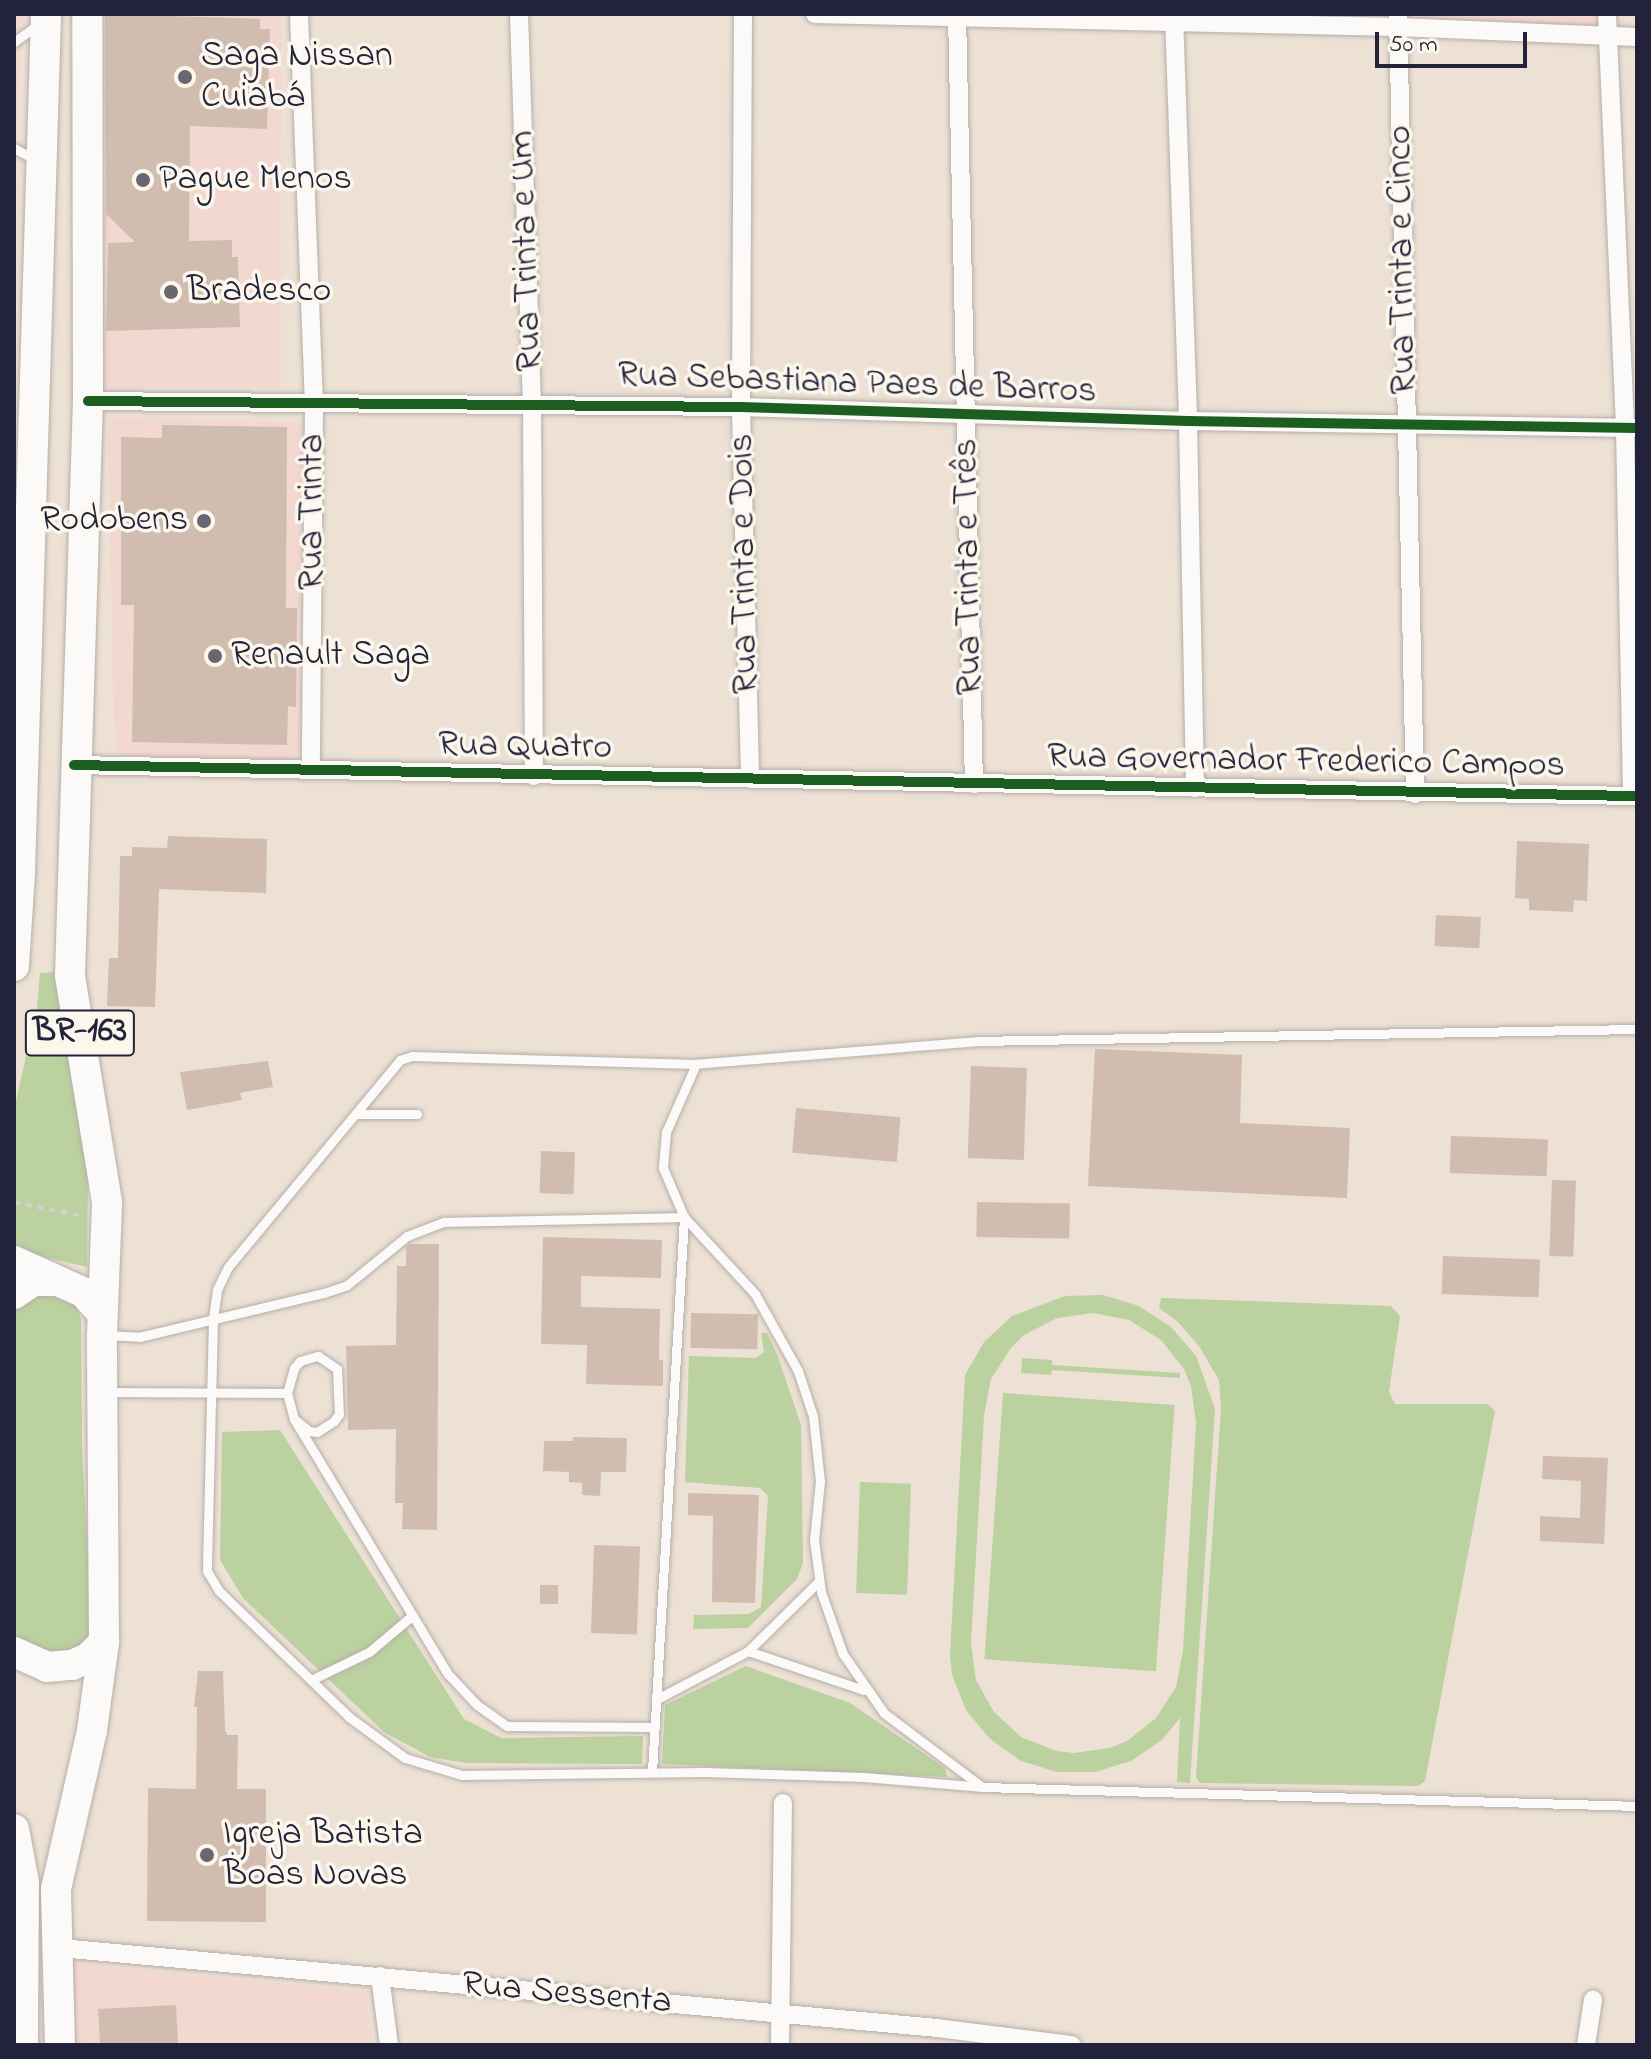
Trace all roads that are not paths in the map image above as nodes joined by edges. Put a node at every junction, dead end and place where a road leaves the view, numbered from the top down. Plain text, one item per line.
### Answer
1 (87, 14) edge
2 (299, 14) edge
3 (519, 14) edge
4 (743, 14) edge
5 (815, 14) edge
6 (1607, 14) edge
7 (46, 16) edge
8 (958, 17) edge
9 (1174, 19) edge
10 (1398, 20) edge
11 (1608, 35) junction
12 (1637, 37) edge
13 (14, 42) edge
14 (14, 148) edge
15 (43, 163) junction
16 (88, 401) junction
17 (314, 404) junction
18 (532, 404) junction
19 (741, 407) junction
20 (965, 413) junction
21 (1188, 421) junction
22 (1406, 424) junction
23 (1631, 428) edge
24 (74, 765) junction
25 (311, 770) junction
26 (534, 776) junction
27 (750, 779) junction
28 (974, 784) junction
29 (1195, 788) junction
30 (1415, 794) junction
31 (1634, 796) edge
32 (18, 828) edge
33 (17, 871) edge
34 (14, 966) edge
35 (1637, 1029) edge
36 (696, 1064) junction
37 (358, 1114) junction
38 (417, 1114) dead end
39 (684, 1217) junction
40 (14, 1261) edge
41 (58, 1281) junction
42 (14, 1294) edge
43 (213, 1320) junction
44 (102, 1324) junction
45 (102, 1392) junction
46 (287, 1393) junction
47 (212, 1394) junction
48 (294, 1419) junction
49 (819, 1581) junction
50 (413, 1615) junction
51 (104, 1642) junction
52 (748, 1651) junction
53 (14, 1652) edge
54 (311, 1680) junction
55 (864, 1690) junction
56 (657, 1699) junction
57 (655, 1727) junction
58 (652, 1772) junction
59 (983, 1787) junction
60 (783, 1803) dead end
61 (1637, 1806) edge
62 (14, 1829) edge
63 (60, 1948) junction
64 (19, 1966) edge
65 (380, 1976) junction
66 (1593, 2000) dead end
67 (780, 2014) junction
68 (23, 2045) edge
69 (60, 2045) edge
70 (389, 2045) edge
71 (780, 2045) edge
72 (1072, 2045) edge
73 (1586, 2045) edge

1 - 16 highway, BR-163
2 - 17 street, Rua Trinta
3 - 18 street, Rua Trinta e Um
4 - 19 street, Rua Trinta e Dois
5 - 8 street
6 - 11 street
7 - 13 lane
7 - 15 highway, BR-163
8 - 9 street
8 - 20 street, Rua Trinta e Três
9 - 10 street
9 - 21 street
10 - 11 street
10 - 22 street, Rua Trinta e Cinco
11 - 12 street
11 - 23 street
14 - 15 lane
15 - 32 highway, BR-163
16 - 17 street, Rua Sebastiana Paes de Barros
16 - 24 highway, BR-163
17 - 18 street, Rua Sebastiana Paes de Barros
17 - 25 street, Rua Trinta
18 - 19 street, Rua Sebastiana Paes de Barros
18 - 26 street, Rua Trinta e Um
19 - 20 street, Rua Sebastiana Paes de Barros
19 - 27 street, Rua Trinta e Dois
20 - 21 street, Rua Sebastiana Paes de Barros
20 - 28 street, Rua Trinta e Três
21 - 22 street, Rua Sebastiana Paes de Barros
21 - 29 street
22 - 23 street, Rua Sebastiana Paes de Barros
22 - 30 street, Rua Trinta e Cinco
23 - 31 street
24 - 25 street, Rua Quatro
24 - 44 highway, BR-163
25 - 26 street, Rua Quatro
26 - 27 street, Rua Quatro
27 - 28 street, Rua Quatro
28 - 29 street, Rua Governador Frederico Campos
29 - 30 street, Rua Governador Frederico Campos
30 - 31 street, Rua Governador Frederico Campos
32 - 33 highway, BR-163
33 - 34 highway, BR-163
35 - 36 lane
36 - 37 lane
36 - 39 lane
37 - 38 lane
37 - 43 lane
39 - 43 lane
39 - 49 lane
39 - 56 lane
40 - 41 highway
41 - 42 highway
41 - 44 highway
43 - 44 lane
43 - 47 lane
44 - 45 highway, BR-163
45 - 47 lane
45 - 51 highway, BR-163
46 - 47 lane
46 - 48 lane
46 - 48 lane
47 - 54 lane
48 - 50 lane
49 - 52 lane
49 - 55 lane
50 - 54 lane
50 - 57 lane
51 - 53 highway
51 - 63 highway, BR-163
52 - 55 lane
52 - 56 lane
54 - 58 lane
55 - 59 lane
56 - 57 lane
57 - 58 lane
58 - 59 lane
59 - 61 lane
60 - 67 street
62 - 64 highway
63 - 65 street, Rua Sessenta
63 - 69 highway, BR-163
64 - 68 highway
65 - 67 street, Rua Sessenta
65 - 70 street
66 - 73 street
67 - 71 street
67 - 72 street, Rua Sessenta

